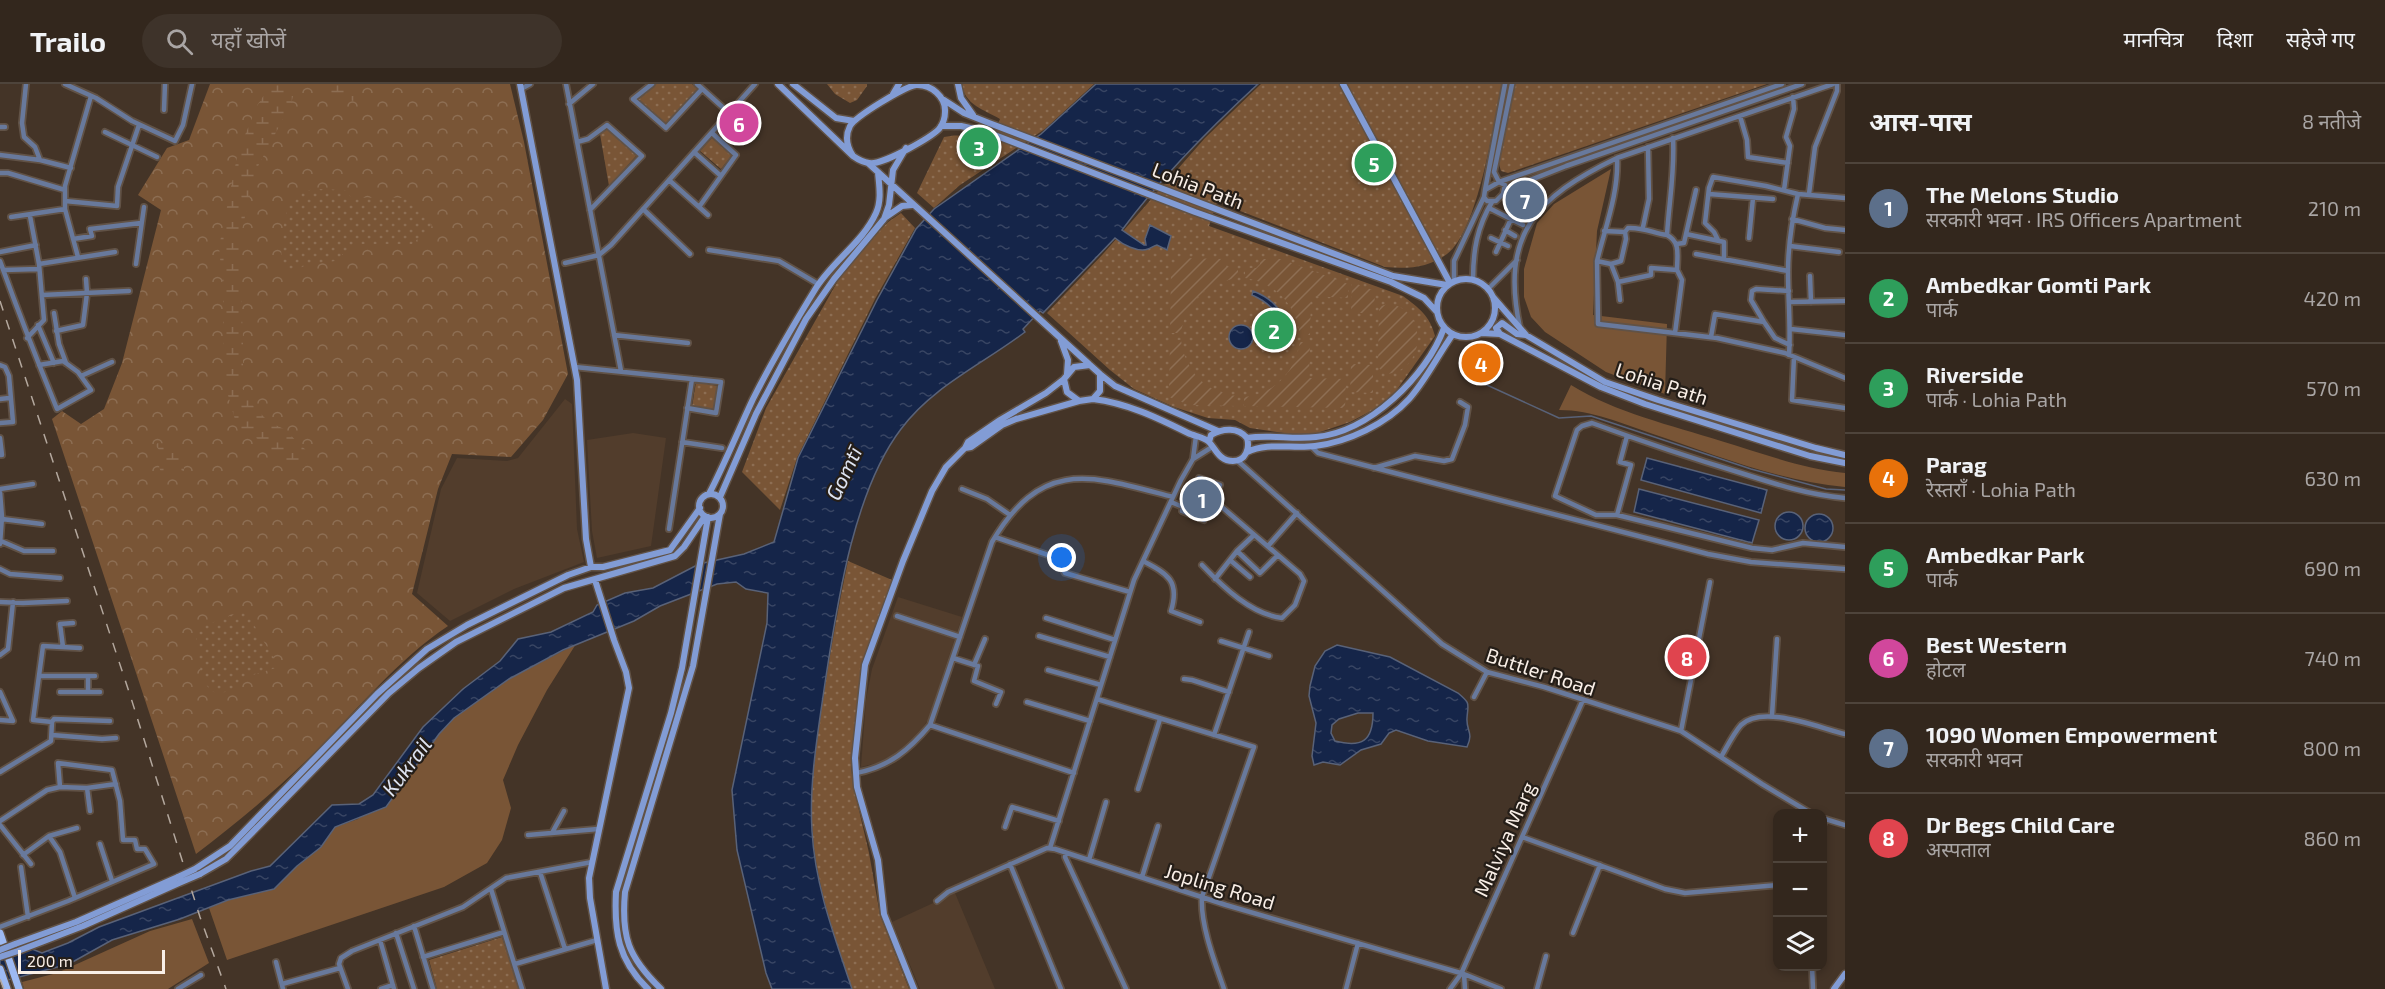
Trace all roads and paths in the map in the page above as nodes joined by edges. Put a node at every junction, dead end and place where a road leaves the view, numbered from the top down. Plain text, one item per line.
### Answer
1 (26, 84) edge
2 (66, 84) edge
3 (165, 84) edge
4 (192, 84) edge
5 (530, 84) edge
6 (566, 84) edge
7 (593, 84) edge
8 (652, 84) edge
9 (697, 84) edge
10 (756, 84) edge
11 (778, 84) edge
12 (794, 84) edge
13 (898, 84) edge
14 (922, 84) edge
15 (958, 84) edge
16 (1343, 84) edge
17 (1506, 84) edge
18 (1512, 84) edge
19 (1782, 84) edge
20 (1802, 84) edge
21 (1835, 84) edge
22 (521, 87) edge
23 (702, 88) junction
24 (91, 96) junction
25 (1793, 97) junction
26 (889, 99) junction
27 (944, 100) junction
28 (569, 104) junction
29 (164, 110) dead end
30 (729, 113) junction
31 (1740, 116) junction
32 (975, 118) junction
33 (854, 121) junction
34 (139, 125) junction
35 (941, 126) junction
36 (105, 132) dead end
37 (711, 133) junction
38 (1673, 138) junction
39 (577, 142) junction
40 (132, 145) junction
41 (1648, 147) junction
42 (906, 148) junction
43 (1495, 149) junction
44 (694, 152) junction
45 (0, 155) edge
46 (853, 156) junction
47 (157, 157) dead end
48 (1617, 158) junction
49 (40, 160) junction
50 (868, 163) junction
51 (1788, 163) junction
52 (71, 168) junction
53 (878, 172) junction
54 (0, 173) edge
55 (721, 176) junction
56 (669, 180) junction
57 (1499, 182) junction
58 (891, 184) junction
59 (65, 190) junction
60 (1485, 190) junction
61 (1505, 190) junction
62 (1696, 190) dead end
63 (1784, 190) junction
64 (1708, 194) junction
65 (1798, 194) junction
66 (1809, 194) junction
67 (1484, 197) junction
68 (1753, 198) junction
69 (1845, 198) edge
70 (1773, 199) dead end
71 (65, 201) junction
72 (912, 205) junction
73 (1490, 205) junction
74 (144, 207) dead end
75 (699, 207) junction
76 (66, 209) junction
77 (590, 210) junction
78 (643, 210) junction
79 (708, 215) dead end
80 (30, 216) junction
81 (11, 217) dead end
82 (884, 219) junction
83 (1511, 219) junction
84 (1792, 219) junction
85 (141, 223) junction
86 (1522, 225) dead end
87 (1643, 227) junction
88 (1505, 230) junction
89 (1845, 230) edge
90 (1604, 231) junction
91 (1625, 232) junction
92 (1686, 234) junction
93 (1667, 235) junction
94 (1515, 236) dead end
95 (1491, 238) dead end
96 (1749, 238) dead end
97 (73, 239) junction
98 (1718, 240) junction
99 (1500, 242) junction
100 (1676, 244) junction
101 (36, 245) junction
102 (1509, 246) dead end
103 (1790, 246) junction
104 (709, 250) dead end
105 (0, 252) edge
106 (116, 252) dead end
107 (1496, 252) dead end
108 (1839, 252) dead end
109 (690, 254) dead end
110 (1696, 254) dead end
111 (599, 255) junction
112 (78, 257) junction
113 (1724, 259) junction
114 (1516, 260) junction
115 (0, 261) edge
116 (1597, 261) junction
117 (565, 263) dead end
118 (136, 264) dead end
119 (1611, 264) junction
120 (39, 266) junction
121 (3, 270) junction
122 (1677, 270) junction
123 (1788, 271) junction
124 (1810, 276) dead end
125 (86, 279) dead end
126 (1473, 280) junction
127 (1618, 282) junction
128 (1450, 283) junction
129 (818, 285) junction
130 (1488, 290) junction
131 (129, 291) dead end
132 (1789, 291) junction
133 (87, 293) junction
134 (42, 295) junction
135 (1493, 297) junction
136 (1620, 300) dead end
137 (1845, 301) edge
138 (1790, 302) junction
139 (1811, 302) junction
140 (1437, 312) junction
141 (54, 313) dead end
142 (1764, 322) junction
143 (38, 325) junction
144 (1444, 328) junction
145 (1791, 330) junction
146 (56, 331) junction
147 (1481, 333) junction
148 (1523, 333) junction
149 (1675, 333) junction
150 (1453, 334) junction
151 (1500, 334) junction
152 (614, 335) junction
153 (1845, 335) edge
154 (1711, 337) junction
155 (27, 338) junction
156 (1059, 338) junction
157 (688, 343) dead end
158 (1790, 345) junction
159 (1792, 356) junction
160 (112, 362) dead end
161 (54, 363) junction
162 (66, 363) junction
163 (0, 365) edge
164 (39, 365) junction
165 (575, 367) junction
166 (1094, 368) junction
167 (621, 371) junction
168 (1100, 374) junction
169 (81, 376) junction
170 (1065, 377) junction
171 (1845, 378) edge
172 (692, 379) junction
173 (9, 398) junction
174 (0, 399) edge
175 (1093, 399) junction
176 (1079, 401) junction
177 (1460, 402) dead end
178 (687, 408) junction
179 (1845, 408) edge
180 (0, 423) edge
181 (1218, 431) junction
182 (1196, 436) junction
183 (1627, 436) junction
184 (0, 438) edge
185 (1247, 438) junction
186 (682, 442) junction
187 (1211, 444) junction
188 (1312, 447) junction
189 (722, 448) dead end
190 (965, 448) junction
191 (1247, 453) junction
192 (0, 455) edge
193 (1845, 455) edge
194 (1193, 459) junction
195 (1238, 461) junction
196 (1845, 463) edge
197 (1374, 468) junction
198 (33, 484) dead end
199 (963, 489) dead end
200 (0, 491) edge
201 (709, 494) junction
202 (720, 497) junction
203 (1845, 498) edge
204 (1172, 500) junction
205 (1183, 507) junction
206 (700, 508) junction
207 (1223, 508) dead end
208 (1297, 513) junction
209 (720, 514) junction
210 (1011, 515) junction
211 (1617, 515) junction
212 (707, 516) junction
213 (2, 519) junction
214 (42, 524) dead end
215 (669, 529) dead end
216 (1254, 535) junction
217 (995, 537) junction
218 (1, 543) edge
219 (1268, 546) junction
220 (1845, 547) edge
221 (53, 551) dead end
222 (1237, 551) junction
223 (1278, 555) junction
224 (1230, 560) junction
225 (1143, 561) junction
226 (611, 565) junction
227 (1202, 566) dead end
228 (591, 567) junction
229 (0, 569) edge
230 (1845, 569) edge
231 (614, 573) junction
232 (570, 574) junction
233 (1250, 577) dead end
234 (60, 578) dead end
235 (1215, 579) junction
236 (596, 582) junction
237 (1710, 582) dead end
238 (573, 586) junction
239 (1130, 592) junction
240 (67, 601) dead end
241 (0, 602) edge
242 (13, 602) junction
243 (897, 616) dead end
244 (1046, 618) dead end
245 (1200, 622) dead end
246 (73, 623) dead end
247 (1249, 632) dead end
248 (1039, 636) dead end
249 (960, 637) junction
250 (985, 639) dead end
251 (1777, 639) dead end
252 (1115, 640) junction
253 (1221, 640) dead end
254 (63, 647) junction
255 (80, 648) dead end
256 (1243, 649) junction
257 (0, 655) edge
258 (1110, 657) junction
259 (1269, 657) dead end
260 (953, 658) junction
261 (974, 665) junction
262 (1048, 670) dead end
263 (1486, 672) junction
264 (39, 676) junction
265 (88, 676) junction
266 (95, 676) dead end
267 (1184, 679) dead end
268 (1101, 685) junction
269 (0, 692) edge
270 (60, 692) dead end
271 (88, 692) junction
272 (100, 692) dead end
273 (1228, 692) junction
274 (1474, 697) dead end
275 (1097, 699) junction
276 (1583, 700) junction
277 (1027, 702) dead end
278 (996, 704) dead end
279 (366, 711) junction
280 (1772, 715) junction
281 (1160, 718) junction
282 (0, 720) edge
283 (110, 721) dead end
284 (1090, 721) junction
285 (52, 722) junction
286 (930, 725) junction
287 (1681, 731) junction
288 (1845, 734) edge
289 (52, 735) junction
290 (1214, 735) junction
291 (116, 738) dead end
292 (1721, 757) junction
293 (0, 772) edge
294 (856, 773) junction
295 (1074, 773) junction
296 (117, 784) junction
297 (60, 788) junction
298 (87, 788) junction
299 (1138, 789) dead end
300 (1106, 801) dead end
301 (1806, 809) edge
302 (90, 811) dead end
303 (564, 811) dead end
304 (1827, 819) edge
305 (1059, 821) junction
306 (0, 823) edge
307 (1845, 825) edge
308 (1158, 826) dead end
309 (1005, 827) dead end
310 (76, 828) dead end
311 (598, 829) junction
312 (552, 833) junction
313 (528, 835) dead end
314 (49, 836) junction
315 (1522, 837) junction
316 (100, 844) dead end
317 (1050, 848) junction
318 (1066, 852) junction
319 (23, 855) junction
320 (1089, 860) junction
321 (592, 862) junction
322 (31, 864) dead end
323 (1010, 864) junction
324 (1600, 865) junction
325 (21, 867) dead end
326 (540, 872) junction
327 (1142, 877) junction
328 (112, 881) junction
329 (1773, 885) edge
330 (491, 889) junction
331 (1202, 897) junction
332 (75, 898) junction
333 (937, 901) dead end
334 (28, 916) junction
335 (414, 926) junction
336 (0, 927) edge
337 (504, 932) junction
338 (396, 933) junction
339 (1574, 933) dead end
340 (1, 936) edge
341 (380, 940) junction
342 (597, 940) junction
343 (1358, 944) junction
344 (565, 949) junction
345 (0, 950) edge
346 (1546, 956) dead end
347 (0, 957) edge
348 (423, 957) junction
349 (276, 962) dead end
350 (514, 964) junction
351 (340, 968) junction
352 (0, 969) edge
353 (1812, 971) edge
354 (1462, 974) junction
355 (1845, 974) edge
356 (201, 975) dead end
357 (282, 987) edge
358 (393, 987) edge
359 (7, 989) edge
360 (19, 989) edge
361 (178, 989) edge
362 (348, 989) edge
363 (381, 989) edge
364 (414, 989) edge
365 (433, 989) edge
366 (522, 989) edge
367 (606, 989) edge
368 (648, 989) edge
369 (661, 989) edge
370 (914, 989) edge
371 (1061, 989) edge
372 (1126, 989) edge
373 (1224, 989) edge
374 (1346, 989) edge
375 (1450, 989) edge
376 (1465, 989) edge
377 (1502, 989) edge
378 (1537, 989) edge
379 (1813, 989) edge
380 (1834, 989) edge

1 - 49 street
2 - 24 street
3 - 29 street
4 - 34 street
5 - 22 street
6 - 28 street
7 - 28 street
8 - 23 street
9 - 23 street
10 - 30 street
11 - 46 street
12 - 33 street
13 - 26 street
14 - 26 street
14 - 27 street, Lohia Path
15 - 32 street
16 - 128 street
17 - 43 street
18 - 43 street
19 - 57 street
20 - 61 street
21 - 25 street
21 - 66 street
22 - 165 street
23 - 30 street
24 - 34 street
24 - 52 street
25 - 31 street
25 - 51 street
26 - 33 street
27 - 32 street, Lohia Path
27 - 35 street
28 - 39 street
30 - 37 street
31 - 38 street
31 - 51 street
32 - 128 street, Lohia Path
33 - 46 street
34 - 40 street
35 - 42 street
35 - 140 street, Lohia Path
36 - 40 street
37 - 44 street
37 - 55 street
38 - 41 street
38 - 93 street
39 - 77 street
39 - 77 street
40 - 47 street
40 - 71 street
41 - 48 street
41 - 87 street
42 - 50 street
42 - 58 street
43 - 57 street
43 - 60 street
44 - 55 street
44 - 56 street
45 - 49 street
46 - 50 street
48 - 90 street
48 - 114 street
49 - 52 street
50 - 53 street
51 - 63 street
52 - 59 street
53 - 58 street
53 - 129 street
54 - 59 street
55 - 75 street
56 - 75 street
56 - 78 street
57 - 60 street
57 - 61 street
58 - 72 street
58 - 82 street
59 - 71 street
60 - 67 street
61 - 73 street
62 - 92 street
63 - 64 street
63 - 65 street
64 - 68 street
64 - 98 street
65 - 66 street
65 - 84 street
66 - 69 street
67 - 73 street
67 - 128 street
68 - 70 street
68 - 96 street
71 - 76 street
72 - 82 street
72 - 156 street
73 - 83 street
73 - 126 street
74 - 85 street
75 - 79 street
76 - 80 street
76 - 97 street
77 - 111 street
78 - 109 street
78 - 111 street
80 - 81 street
80 - 101 street
82 - 202 street
83 - 86 street
83 - 88 street
84 - 89 street
84 - 103 street
85 - 97 street
85 - 118 street
87 - 91 street
87 - 93 street
88 - 94 street
88 - 99 street
90 - 91 street
90 - 116 street
91 - 119 street
92 - 98 street
92 - 100 street
93 - 100 street
95 - 99 street
97 - 112 street
98 - 113 street
99 - 102 street
99 - 107 street
100 - 122 street
101 - 105 street
101 - 120 street
103 - 108 street
103 - 123 street
104 - 129 street
106 - 112 street
110 - 113 street
111 - 117 street
111 - 152 street
112 - 120 street
113 - 123 street
114 - 130 street
114 - 148 street
115 - 121 street
116 - 119 street
116 - 149 street
119 - 127 street
120 - 121 street
120 - 134 street
121 - 155 street
122 - 127 street
122 - 149 street
123 - 132 street
124 - 139 street
125 - 133 street
126 - 128 street
126 - 130 street
127 - 136 street
128 - 140 street
129 - 201 street
130 - 135 street
131 - 133 street
132 - 138 street
132 - 142 street
133 - 134 street
133 - 146 street
134 - 143 street
135 - 147 street
135 - 148 street, Lohia Path
137 - 139 street
138 - 139 street
138 - 145 street
140 - 144 street
141 - 146 street
142 - 154 street
142 - 158 street
143 - 155 street
143 - 161 street
144 - 150 street
144 - 185 street
145 - 153 street
145 - 158 street
146 - 162 street
147 - 150 street
147 - 151 street, Lohia Path
148 - 151 street
148 - 193 street, Lohia Path
149 - 154 street
150 - 188 street
151 - 196 street, Lohia Path
152 - 157 street
152 - 167 street
154 - 159 street
155 - 164 street
156 - 166 street
156 - 170 street
158 - 159 street
159 - 171 street
159 - 179 street
160 - 169 street
161 - 162 street
161 - 164 street
162 - 169 street
163 - 173 street
164 - 169 street
165 - 167 street
165 - 228 street
166 - 168 street
166 - 170 street
167 - 172 street
168 - 175 street
168 - 181 street
170 - 176 street
170 - 190 street
172 - 178 street
172 - 178 street
173 - 174 street
173 - 180 street
175 - 176 street
175 - 182 street
176 - 190 street
177 - 197 street
178 - 186 street
181 - 185 street
181 - 187 street
182 - 187 street
182 - 194 street
183 - 203 street
183 - 211 street
183 - 211 street
184 - 192 street
185 - 191 street
186 - 189 street
186 - 215 street
187 - 194 street
187 - 195 street
188 - 191 street
188 - 197 street
190 - 294 street
191 - 195 street
194 - 204 street
195 - 208 street, Buttler Road
197 - 230 street
198 - 200 street
199 - 210 street
200 - 213 street
201 - 202 street
201 - 206 street
202 - 209 street
204 - 205 street
204 - 210 street
204 - 225 street
205 - 205 street
206 - 212 street
206 - 226 street
207 - 216 street
208 - 219 street
208 - 263 street, Buttler Road
209 - 212 street
209 - 369 street
210 - 217 street
211 - 220 street
212 - 231 street
212 - 368 street
213 - 214 street
213 - 218 street
216 - 219 street
216 - 222 street
217 - 239 street
217 - 249 street
218 - 221 street
219 - 223 street
222 - 223 street
222 - 224 street
223 - 235 street
224 - 233 street
224 - 235 street
225 - 239 street
225 - 245 street
226 - 228 street
226 - 231 street
227 - 235 street
228 - 232 street
229 - 234 street
231 - 236 street
232 - 238 street
232 - 279 street
236 - 238 street
236 - 311 street
237 - 287 street
238 - 279 street
239 - 252 street
240 - 242 street
241 - 242 street
242 - 257 street
243 - 249 street
244 - 252 street
246 - 254 street
247 - 256 street
248 - 258 street
249 - 260 street
250 - 261 street
251 - 280 street
252 - 258 street
253 - 256 street
254 - 255 street
254 - 264 street
256 - 259 street
256 - 273 street
258 - 268 street
260 - 261 street
260 - 286 street
261 - 278 street
262 - 268 street
263 - 274 street
263 - 276 street, Buttler Road
264 - 265 street
264 - 285 street
265 - 266 street
265 - 271 street
267 - 273 street
268 - 275 street
269 - 282 street
270 - 271 street
271 - 272 street
273 - 290 street
275 - 281 street
275 - 284 street
276 - 287 street, Buttler Road
276 - 315 street, Malviya Marg
277 - 284 street
279 - 345 street, bridge
279 - 347 street, bridge
280 - 288 street
280 - 292 street
281 - 290 street
281 - 299 street
283 - 285 street
284 - 295 street
285 - 289 street
286 - 294 street
286 - 295 street
287 - 292 street, Buttler Road
289 - 291 street
289 - 293 street
290 - 331 street
292 - 301 street, Buttler Road
294 - 370 street
295 - 305 street
296 - 297 street
296 - 298 street
296 - 328 street
297 - 298 street
297 - 306 street
298 - 302 street
300 - 320 street
303 - 312 street
304 - 307 street
305 - 309 street
305 - 317 street
306 - 319 street
308 - 327 street
310 - 314 street
311 - 312 street
311 - 321 street
312 - 313 street
314 - 319 street
314 - 332 street
315 - 324 street
315 - 354 street, Malviya Marg
316 - 328 street
317 - 318 street, Jopling Road
317 - 323 street
318 - 320 street, Jopling Road
318 - 372 street
319 - 322 street
320 - 327 street, Jopling Road
321 - 326 street
321 - 342 street
323 - 333 street
323 - 371 street
324 - 329 street
324 - 339 street
325 - 334 street
326 - 330 street
326 - 344 street
327 - 331 street, Jopling Road
328 - 332 street
330 - 335 street
330 - 337 street
331 - 343 street, Jopling Road
331 - 373 street
332 - 334 street
334 - 336 street
335 - 338 street
335 - 348 street
337 - 348 street
337 - 350 street
338 - 341 street
338 - 364 street
340 - 360 main road, bridge
341 - 351 street
341 - 358 street
342 - 344 street
342 - 367 street
343 - 354 street, Jopling Road
343 - 374 street
344 - 350 street
346 - 378 street
348 - 365 street
349 - 357 street
350 - 366 street
351 - 357 street
351 - 362 street
352 - 359 main road
353 - 379 street
354 - 375 street, Malviya Marg
354 - 376 street
354 - 377 street, Jopling Road
355 - 380 street
356 - 361 street
358 - 363 street

